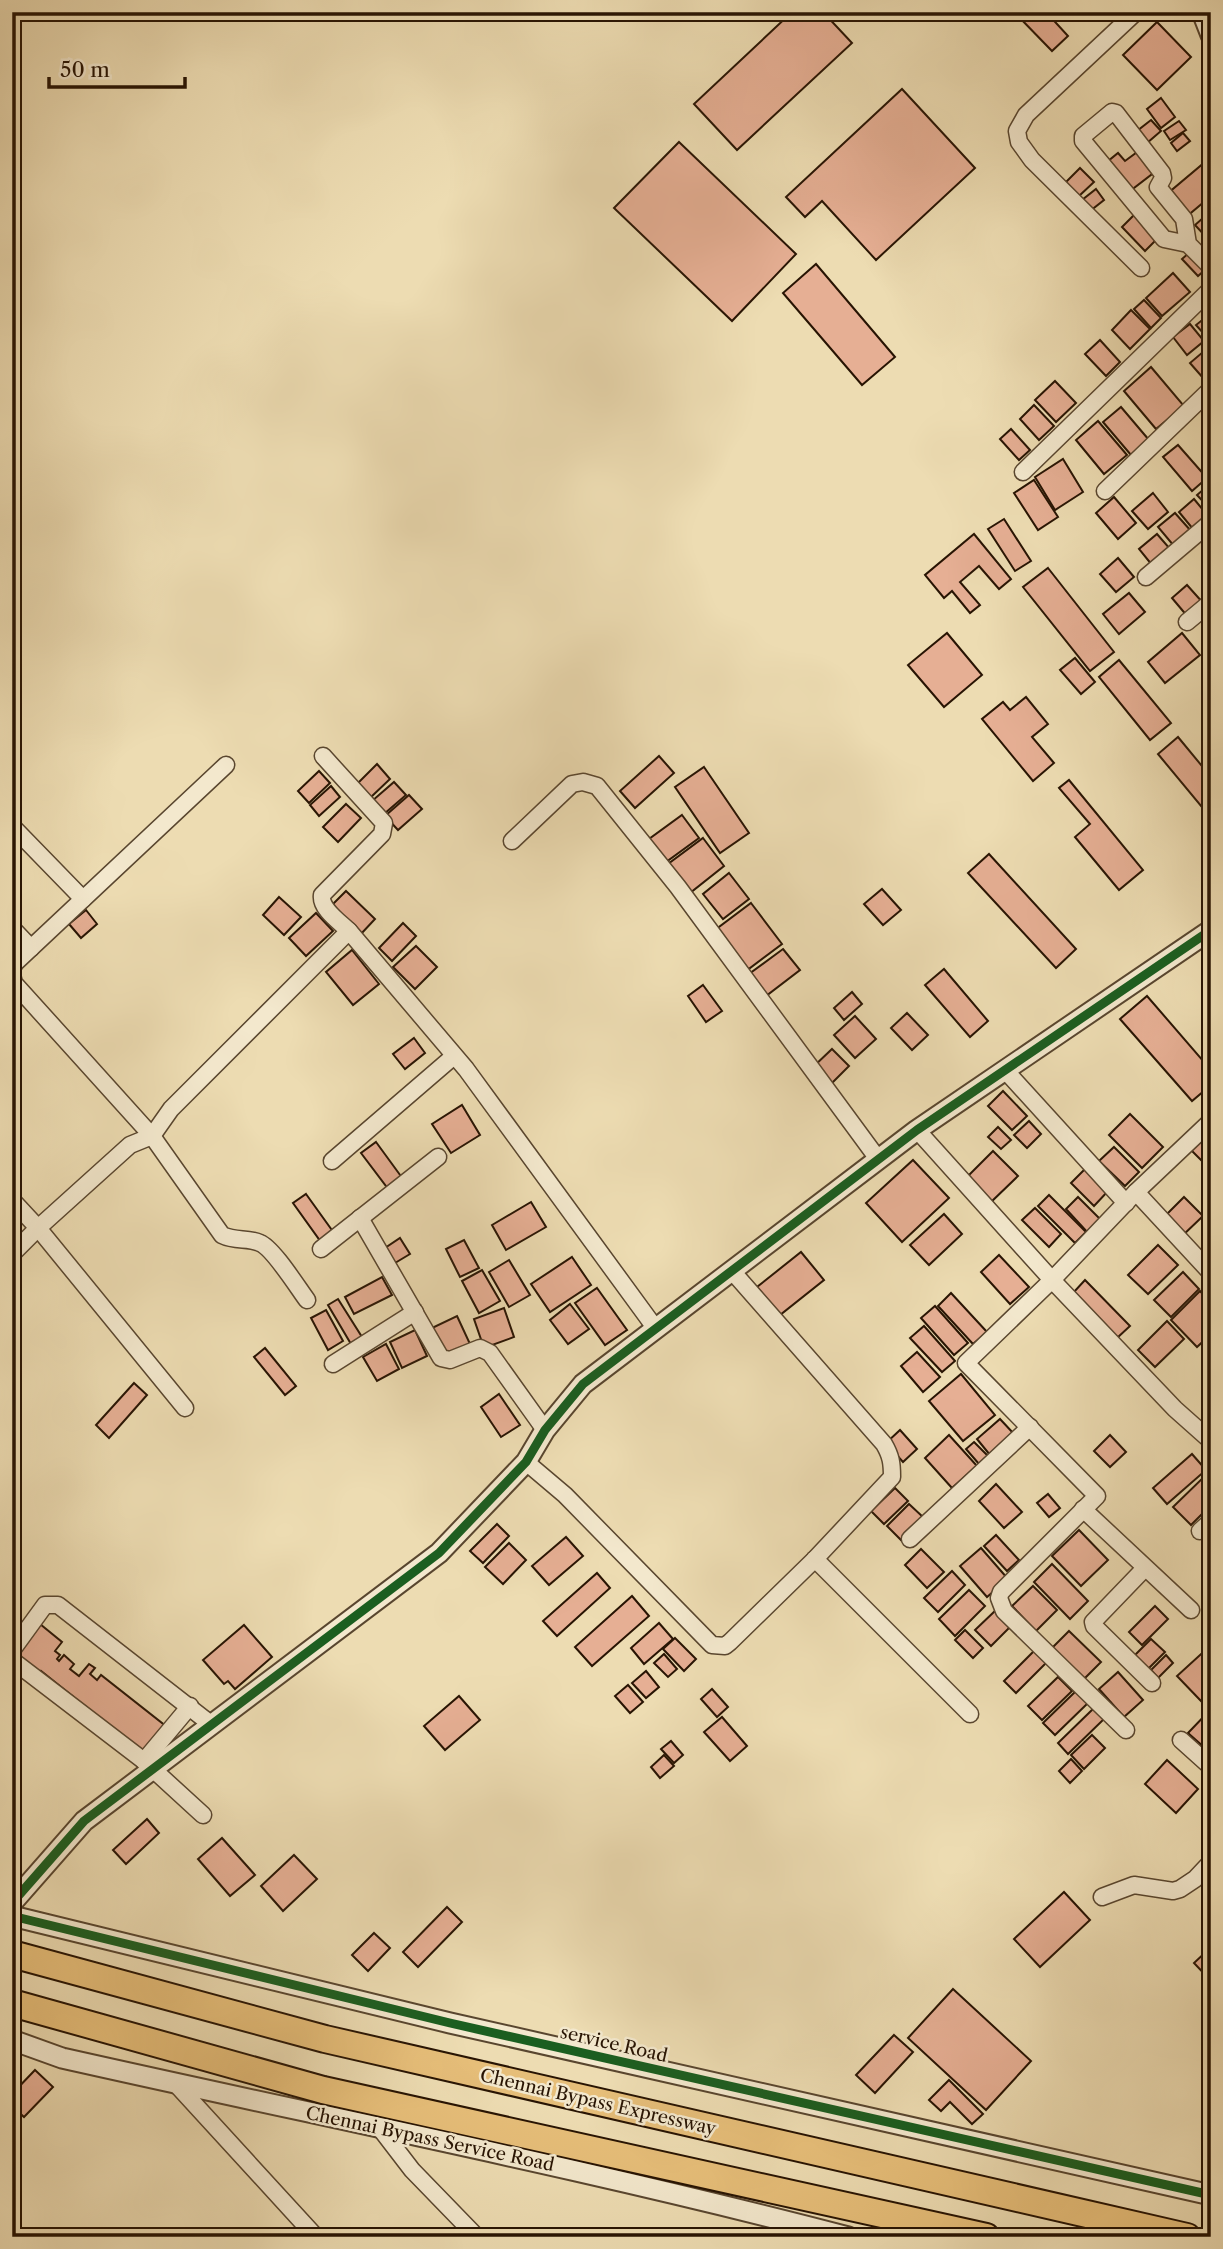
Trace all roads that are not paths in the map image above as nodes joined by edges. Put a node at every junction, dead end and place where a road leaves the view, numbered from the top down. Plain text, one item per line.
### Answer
1 (1136, 12) edge
2 (1202, 12) edge
3 (1211, 35) edge
4 (1188, 244) junction
5 (1211, 267) edge
6 (1141, 268) dead end
7 (1211, 289) edge
8 (1211, 389) edge
9 (1023, 472) dead end
10 (1105, 491) dead end
11 (1211, 522) edge
12 (1146, 577) dead end
13 (1211, 602) edge
14 (1188, 622) dead end
15 (323, 756) dead end
16 (226, 765) dead end
17 (12, 826) edge
18 (512, 841) dead end
19 (83, 899) junction
20 (12, 928) edge
21 (1211, 930) edge
22 (349, 931) junction
23 (31, 948) junction
24 (12, 972) edge
25 (454, 1056) junction
26 (1005, 1070) junction
27 (1210, 1122) edge
28 (916, 1130) junction
29 (152, 1136) junction
30 (438, 1157) dead end
31 (878, 1159) junction
32 (332, 1161) dead end
33 (1131, 1197) junction
34 (12, 1200) edge
35 (360, 1218) junction
36 (38, 1228) junction
37 (321, 1249) dead end
38 (12, 1254) edge
39 (732, 1271) junction
40 (1211, 1273) edge
41 (1052, 1280) junction
42 (307, 1300) dead end
43 (415, 1312) junction
44 (656, 1329) junction
45 (333, 1364) dead end
46 (185, 1408) dead end
47 (1030, 1427) junction
48 (545, 1430) junction
49 (1211, 1441) edge
50 (526, 1462) junction
51 (1083, 1509) junction
52 (910, 1539) dead end
53 (815, 1559) junction
54 (1145, 1568) junction
55 (1191, 1610) dead end
56 (12, 1658) edge
57 (1152, 1683) dead end
58 (190, 1706) junction
59 (970, 1714) dead end
60 (212, 1724) junction
61 (1126, 1730) dead end
62 (1181, 1740) dead end
63 (150, 1765) junction
64 (1211, 1767) edge
65 (203, 1815) dead end
66 (1211, 1862) edge
67 (1102, 1897) dead end
68 (12, 1903) edge
69 (12, 1916) edge
70 (18, 1956) edge
71 (12, 2003) edge
72 (12, 2040) edge
73 (176, 2084) junction
74 (379, 2127) junction
75 (1211, 2195) edge
76 (316, 2237) edge
77 (477, 2237) edge
78 (848, 2237) edge
79 (986, 2237) edge
80 (1187, 2237) edge

1 - 6 street
2 - 3 street
4 - 4 street
4 - 5 street
7 - 9 street
8 - 10 street
11 - 12 street
13 - 14 street
15 - 22 street
16 - 19 street
17 - 19 street
18 - 31 street
19 - 23 street
20 - 23 street
21 - 26 street
22 - 25 street
22 - 29 street
23 - 24 street
24 - 29 street
25 - 32 street
25 - 44 street
26 - 28 street
26 - 33 street
27 - 33 street
28 - 31 street
28 - 41 street
29 - 36 street
29 - 42 street
30 - 35 street
31 - 39 street
33 - 40 street
33 - 41 street
34 - 36 street
35 - 37 street
35 - 43 street
36 - 38 street
36 - 46 street
39 - 44 street
39 - 53 street
41 - 47 street
41 - 49 street
43 - 45 street
43 - 48 street
44 - 48 street
47 - 51 street
47 - 52 street
48 - 50 street
50 - 53 street
50 - 60 street
51 - 54 street
51 - 61 street
53 - 59 street
54 - 55 street
54 - 57 street
56 - 58 street
56 - 63 street
58 - 60 street
58 - 63 street
60 - 63 street
62 - 64 street
63 - 65 street
63 - 68 street
66 - 67 street
69 - 75 street, service Road
70 - 80 highway, Chennai Bypass Expressway
71 - 79 highway
72 - 73 street, Chennai Bypass Service Road
73 - 74 street, Chennai Bypass Service Road
73 - 76 street
74 - 77 street
74 - 78 street, Chennai Bypass Service Road

